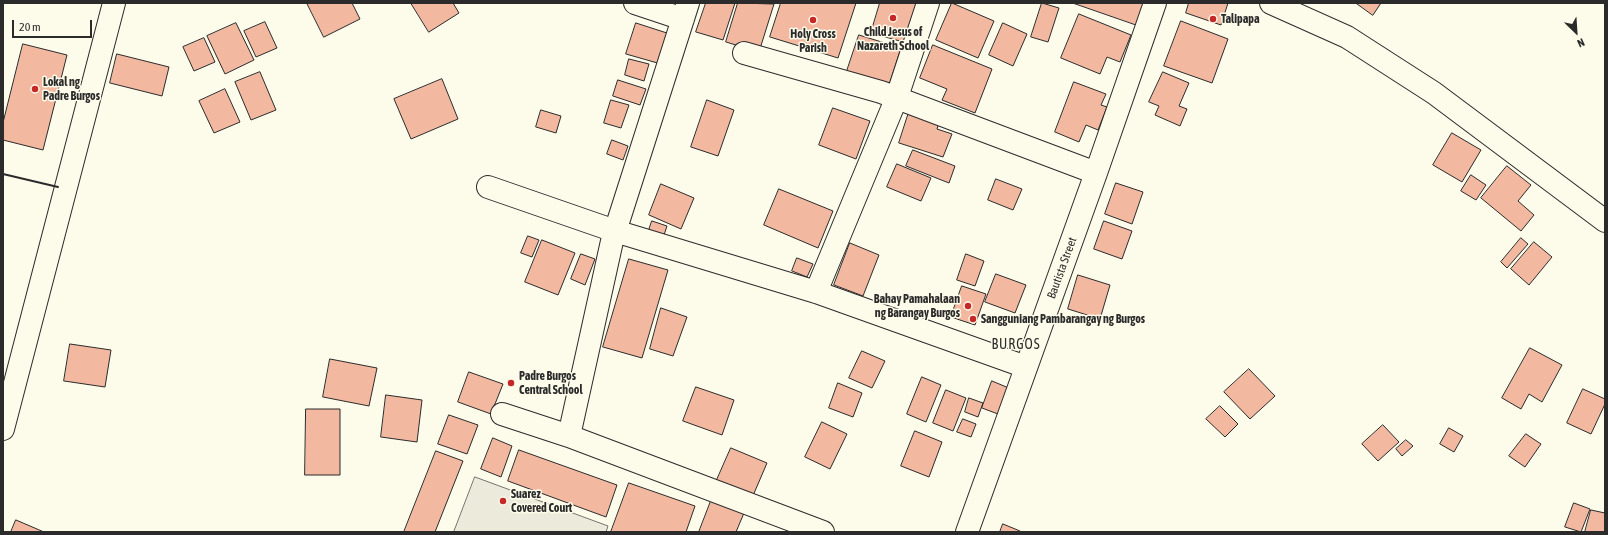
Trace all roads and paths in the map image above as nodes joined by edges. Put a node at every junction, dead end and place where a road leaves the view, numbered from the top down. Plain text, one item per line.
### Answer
1 (114, 3) edge
2 (635, 3) edge
3 (928, 3) edge
4 (1155, 3) edge
5 (1271, 3) edge
6 (685, 11) edge
7 (744, 53) dead end
8 (897, 97) junction
9 (1096, 173) junction
10 (488, 186) dead end
11 (1605, 221) edge
12 (615, 231) junction
13 (816, 292) junction
14 (1026, 367) junction
15 (502, 414) dead end
16 (3, 429) edge
17 (569, 436) junction
18 (823, 532) edge
19 (967, 532) edge

1 - 16 street
2 - 6 street
3 - 8 street
4 - 9 street, Bautista Street
5 - 11 street
6 - 12 street
7 - 8 street
8 - 9 street
8 - 13 street
9 - 14 street, Bautista Street
10 - 12 street
12 - 13 street
12 - 17 street
13 - 14 street
14 - 19 street, Bautista Street
15 - 17 street
17 - 18 street

